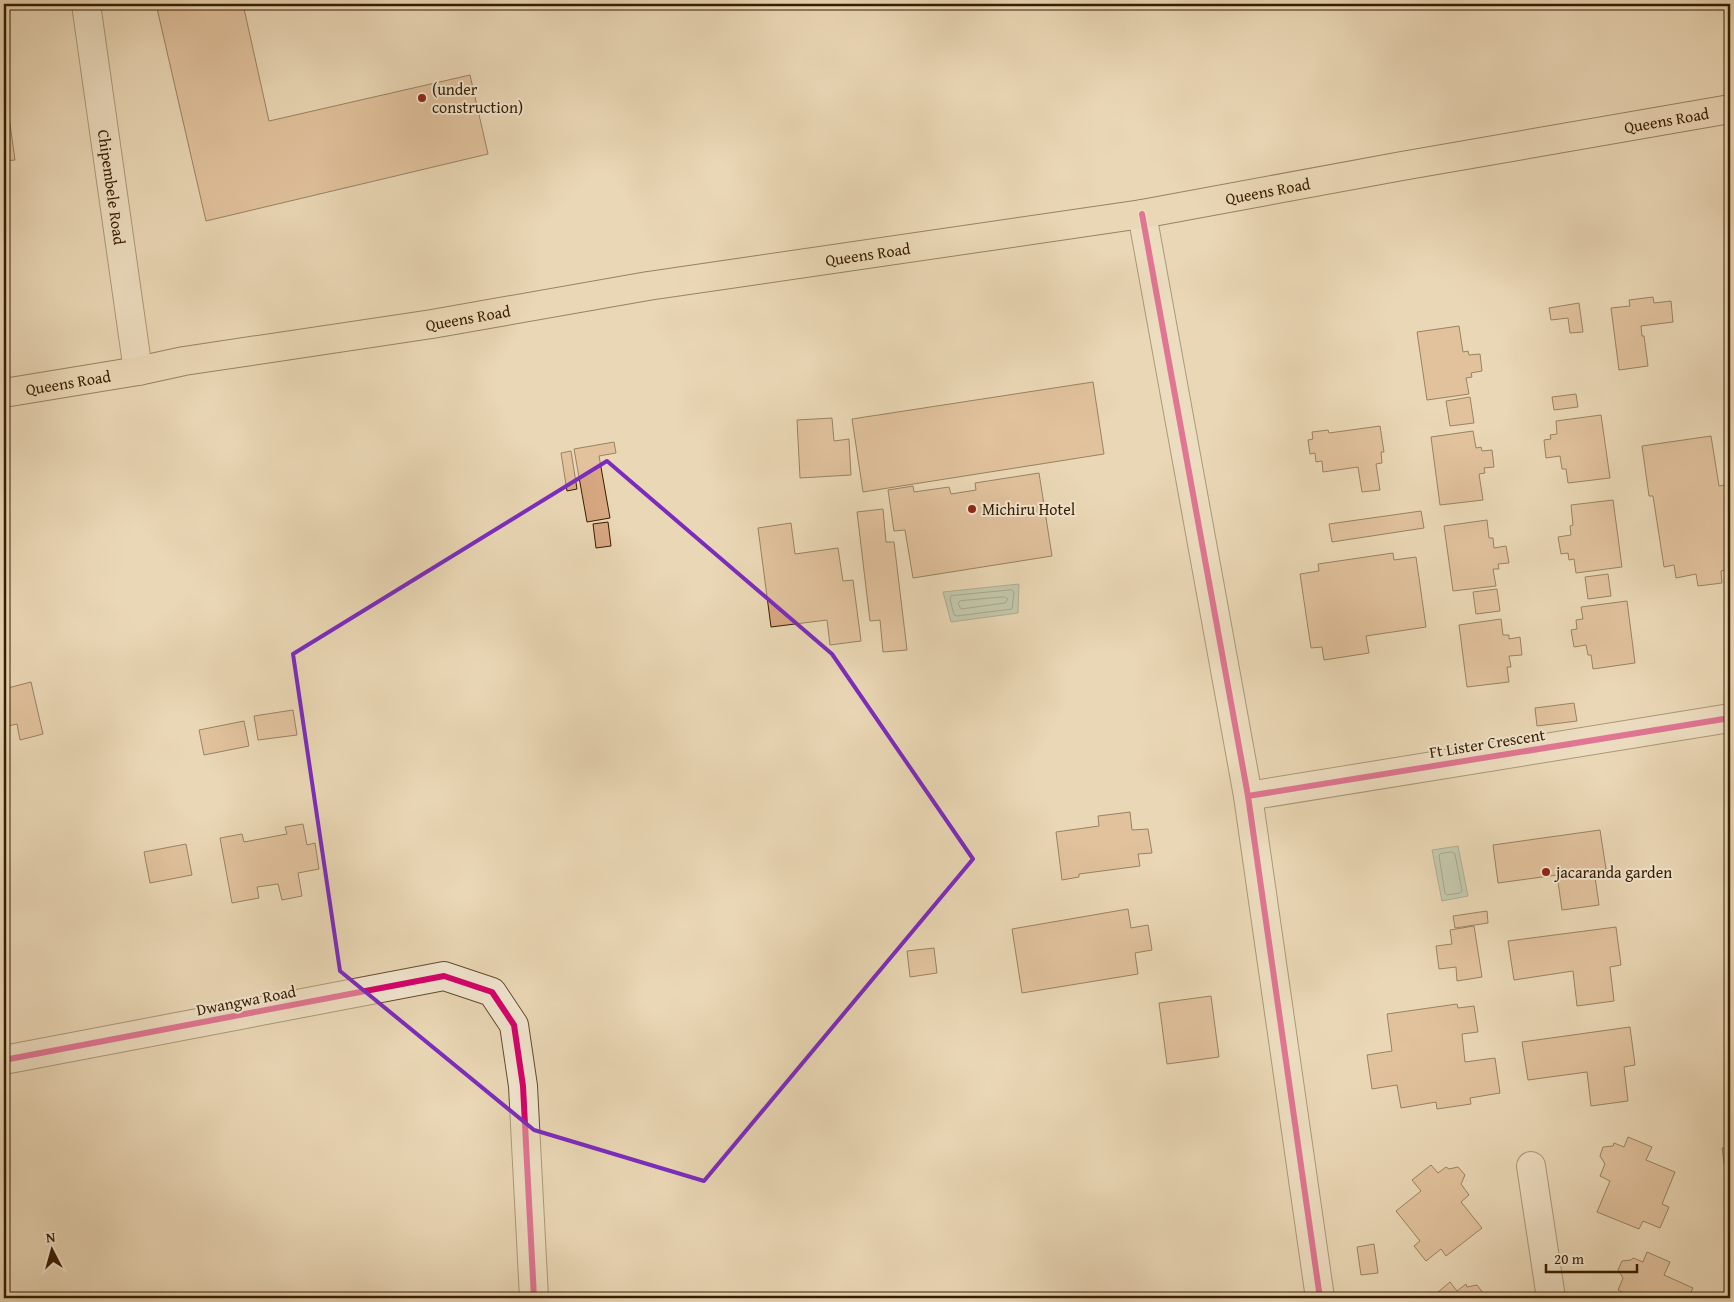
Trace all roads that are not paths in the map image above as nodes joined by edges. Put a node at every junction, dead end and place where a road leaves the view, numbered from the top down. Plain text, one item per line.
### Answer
1 (86, 4) edge
2 (1730, 110) edge
3 (1142, 214) junction
4 (138, 371) junction
5 (4, 393) edge
6 (1730, 718) edge
7 (1248, 796) junction
8 (4, 1060) edge
9 (1531, 1166) dead end
10 (534, 1298) edge
11 (1320, 1298) edge
12 (1551, 1298) edge

1 - 4 street, Chipembele Road
2 - 3 highway, Queens Road
3 - 4 highway, Queens Road
3 - 7 street
4 - 5 highway, Queens Road
6 - 7 street, Ft Lister Crescent
7 - 11 street
8 - 10 street, Dwangwa Road
9 - 12 street

